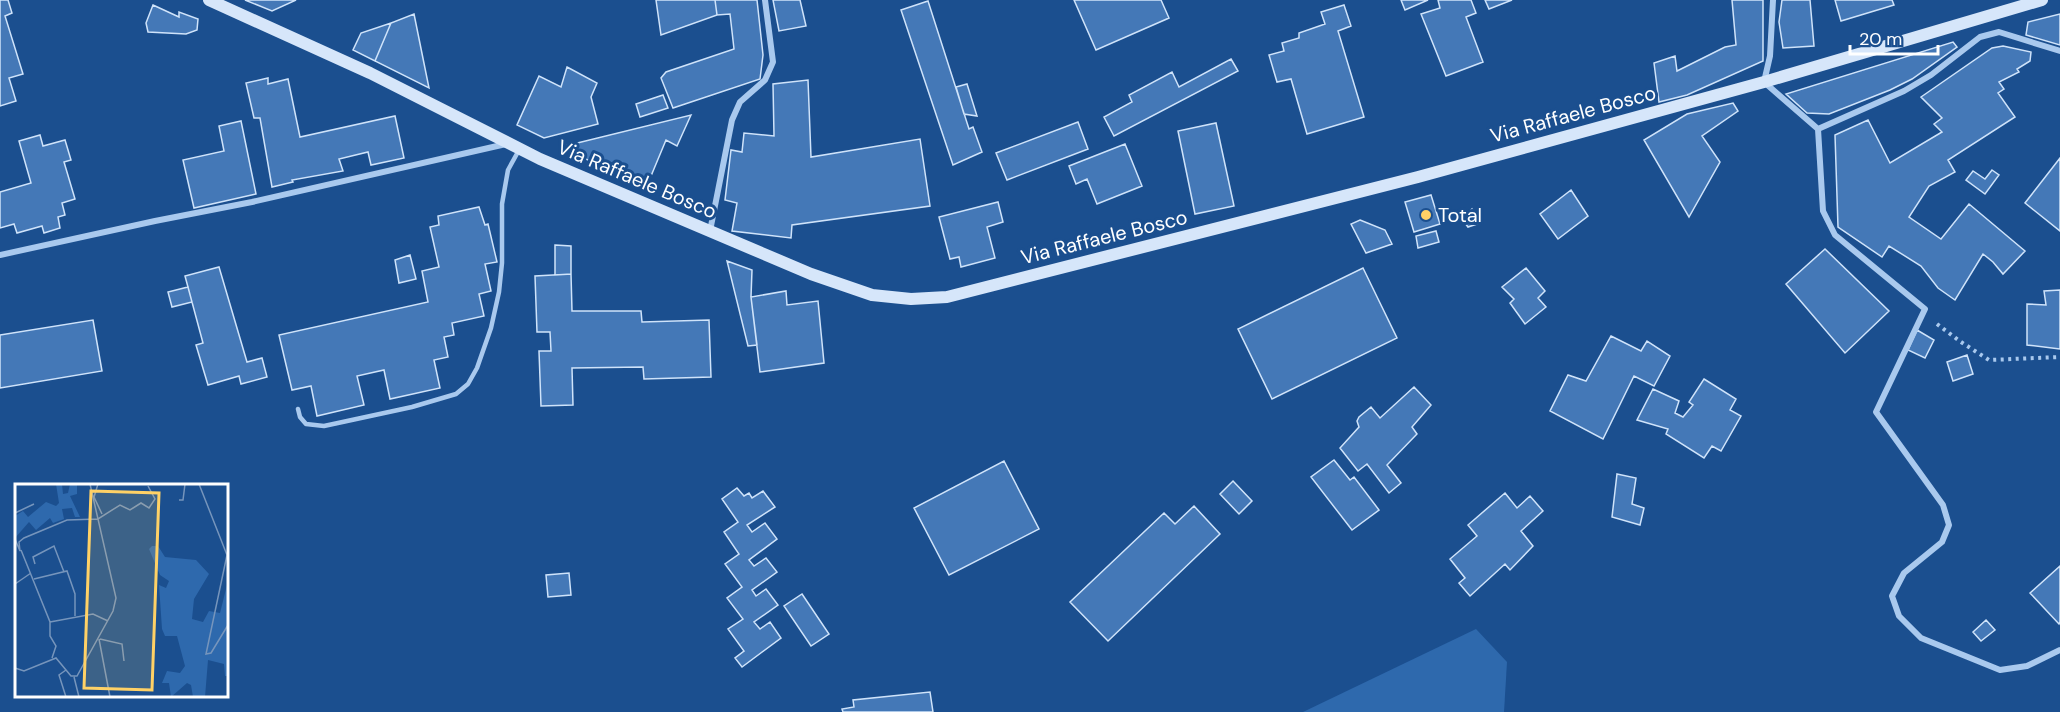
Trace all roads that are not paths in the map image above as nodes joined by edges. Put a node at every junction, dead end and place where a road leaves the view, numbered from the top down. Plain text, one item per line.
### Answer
1 (209, 0) edge
2 (765, 0) edge
3 (1773, 0) edge
4 (2042, 0) edge
5 (2060, 51) edge
6 (1764, 82) junction
7 (1818, 129) junction
8 (516, 145) junction
9 (710, 231) junction
10 (0, 255) edge
11 (298, 409) dead end
12 (2060, 650) edge

1 - 8 street, Via Raffaele Bosco
2 - 9 street
3 - 6 street
4 - 6 street, Via Raffaele Bosco
5 - 7 street
6 - 7 street
6 - 9 street, Via Raffaele Bosco
7 - 12 street
8 - 9 street, Via Raffaele Bosco
8 - 10 street
8 - 11 lane

